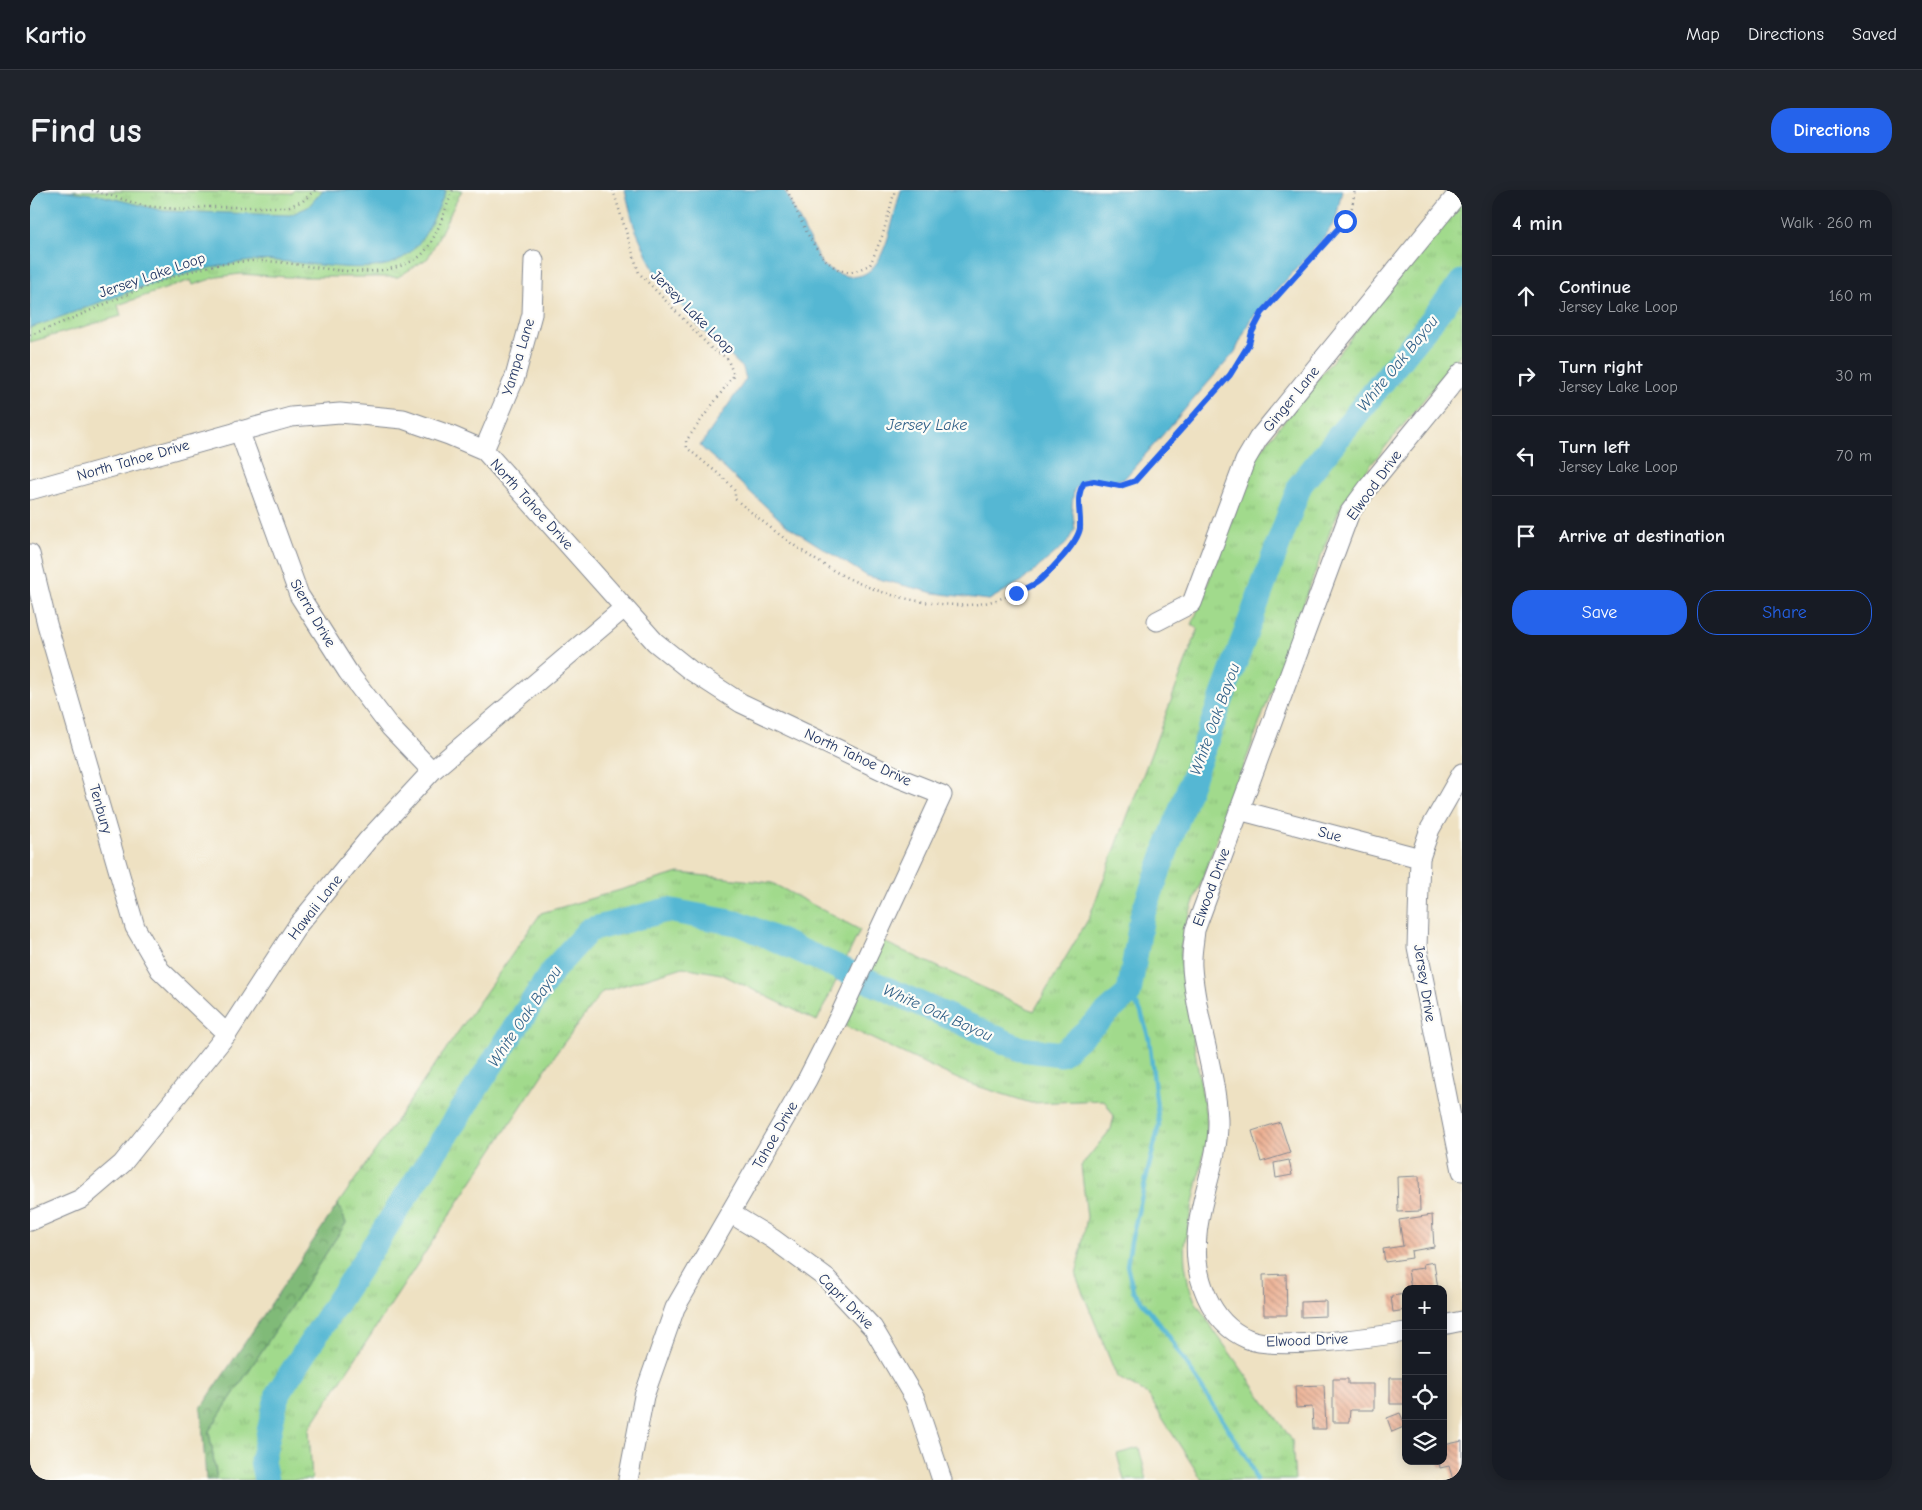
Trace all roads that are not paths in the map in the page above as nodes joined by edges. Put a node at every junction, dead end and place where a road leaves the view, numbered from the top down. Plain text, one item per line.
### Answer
1 (1461, 190) edge
2 (534, 260) dead end
3 (1462, 372) edge
4 (239, 430) junction
5 (484, 450) junction
6 (30, 490) edge
7 (30, 554) edge
8 (624, 608) junction
9 (1157, 621) dead end
10 (432, 771) junction
11 (1462, 773) edge
12 (942, 795) joint
13 (1239, 810) junction
14 (1420, 858) junction
15 (227, 1034) junction
16 (1462, 1171) edge
17 (730, 1213) junction
18 (30, 1221) edge
19 (1462, 1321) edge
20 (1447, 1324) edge
21 (1402, 1333) edge
22 (628, 1480) edge
23 (942, 1480) edge

1 - 9 street, Ginger Lane
2 - 5 street, Yampa Lane
3 - 13 street, Elwood Drive
4 - 5 street, North Tahoe Drive
4 - 6 street, North Tahoe Drive
4 - 10 street, Sierra Drive
5 - 8 street, North Tahoe Drive
7 - 15 street, Tenbury
8 - 10 street, Hawaii Lane
8 - 12 street, North Tahoe Drive
10 - 15 street, Hawaii Lane
11 - 14 street, Jersey Drive
12 - 17 street, Tahoe Drive
13 - 14 street, Sue
13 - 21 street, Elwood Drive
14 - 16 street, Jersey Drive
15 - 18 street, Hawaii Lane
17 - 22 street, Tahoe Drive
17 - 23 street, Capri Drive
19 - 20 street

